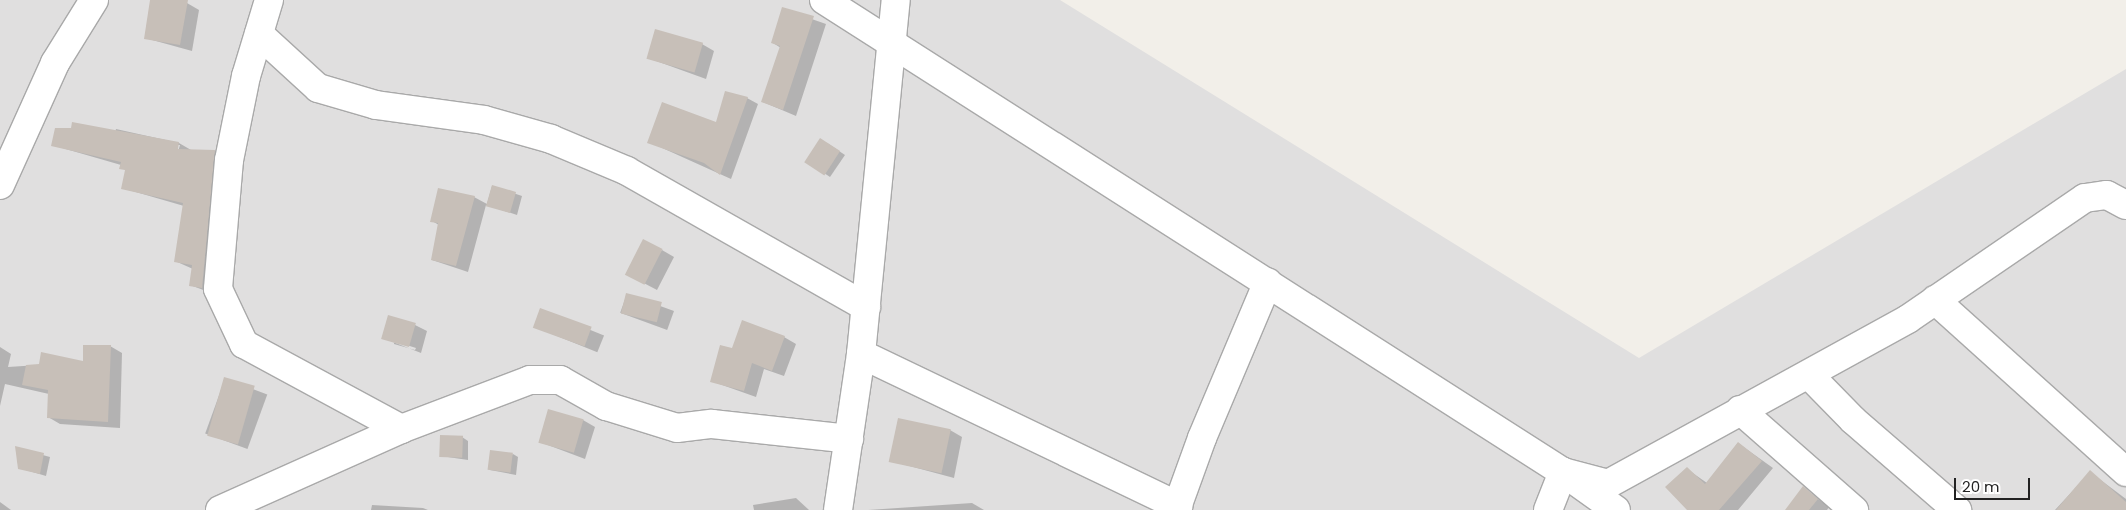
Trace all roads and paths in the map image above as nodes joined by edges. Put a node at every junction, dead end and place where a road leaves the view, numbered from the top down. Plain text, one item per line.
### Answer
1 (94, 0) edge
2 (269, 0) edge
3 (824, 0) edge
4 (896, 0) edge
5 (259, 34) junction
6 (894, 43) junction
7 (4, 168) edge
8 (2126, 206) edge
9 (1268, 282) junction
10 (1935, 300) junction
11 (866, 307) junction
12 (861, 354) junction
13 (1809, 375) junction
14 (1740, 410) junction
15 (401, 429) junction
16 (849, 439) junction
17 (1564, 472) junction
18 (2126, 472) edge
19 (252, 504) edge
20 (1946, 507) edge
21 (1174, 509) edge
22 (220, 510) edge
23 (838, 510) edge
24 (1548, 510) edge
25 (1616, 510) edge
26 (1854, 510) edge

1 - 7 street
2 - 5 street
3 - 6 street
4 - 6 street
5 - 11 street
5 - 15 street
6 - 9 street
6 - 11 street
8 - 10 street
9 - 17 street
9 - 21 street
10 - 13 street
10 - 18 street
11 - 12 street
12 - 16 street
12 - 21 street
13 - 14 street
13 - 20 street
14 - 17 street
14 - 26 street
15 - 16 street
15 - 19 street
16 - 23 street
17 - 24 street
17 - 25 street
19 - 22 street

